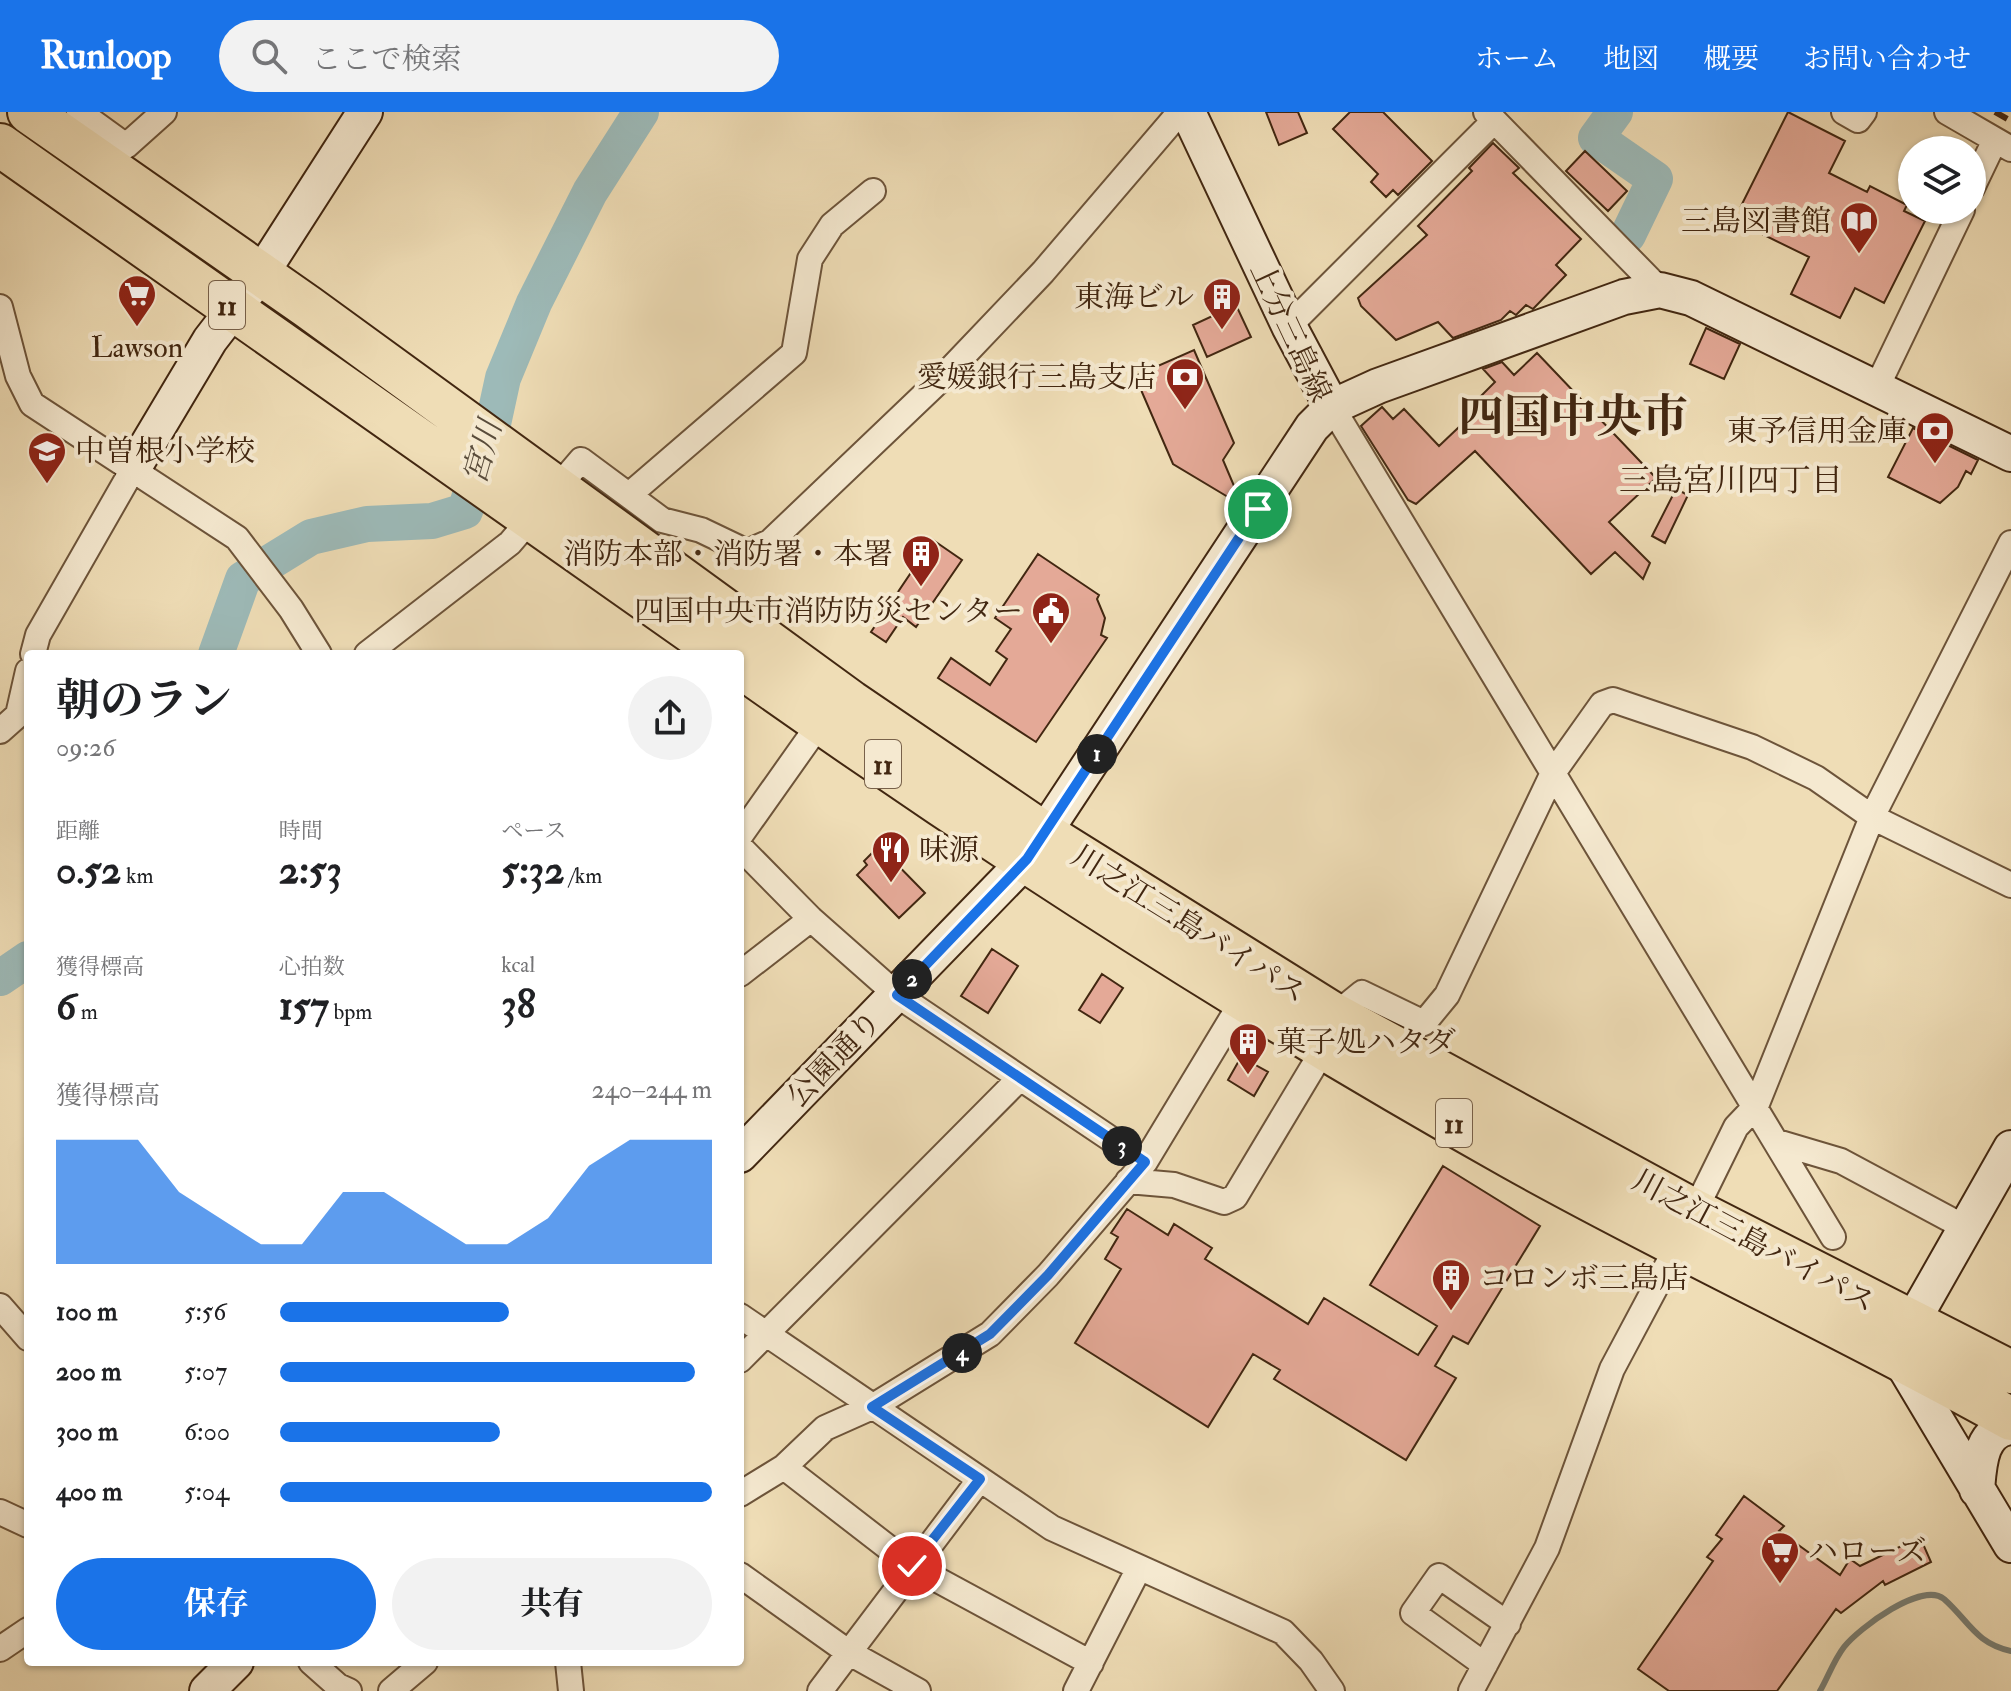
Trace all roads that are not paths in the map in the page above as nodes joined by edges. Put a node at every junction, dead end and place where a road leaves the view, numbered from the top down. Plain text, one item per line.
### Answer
1 (29, 112) edge
2 (79, 112) edge
3 (164, 112) edge
4 (365, 112) edge
5 (1180, 112) edge
6 (1188, 112) edge
7 (1844, 112) edge
8 (1864, 112) edge
9 (1947, 112) edge
10 (1490, 117) edge
11 (0, 145) edge
12 (2003, 145) edge
13 (1986, 169) edge
14 (873, 191) dead end
15 (1955, 224) edge
16 (261, 274) junction
17 (1660, 290) junction
18 (0, 307) edge
19 (233, 309) junction
20 (1289, 326) junction
21 (1876, 389) junction
22 (1332, 407) junction
23 (2011, 454) edge
24 (133, 469) junction
25 (504, 476) junction
26 (629, 495) junction
27 (543, 502) junction
28 (2011, 543) edge
29 (394, 646) edge
30 (34, 650) edge
31 (316, 650) edge
32 (718, 650) edge
33 (744, 669) edge
34 (24, 689) edge
35 (820, 723) junction
36 (0, 731) edge
37 (1553, 773) junction
38 (1872, 817) junction
39 (744, 830) edge
40 (1036, 847) junction
41 (744, 851) edge
42 (2011, 885) edge
43 (811, 919) junction
44 (744, 971) edge
45 (897, 995) junction
46 (1243, 1000) junction
47 (1330, 1031) junction
48 (1019, 1079) junction
49 (1756, 1106) junction
50 (1777, 1142) junction
51 (2011, 1148) edge
52 (744, 1151) edge
53 (1145, 1162) junction
54 (1128, 1181) junction
55 (1966, 1228) junction
56 (1685, 1229) junction
57 (1833, 1237) dead end
58 (0, 1306) edge
59 (744, 1319) edge
60 (24, 1333) edge
61 (766, 1334) junction
62 (1904, 1340) junction
63 (744, 1356) edge
64 (2011, 1372) edge
65 (872, 1407) junction
66 (2011, 1419) edge
67 (2011, 1427) edge
68 (784, 1467) junction
69 (980, 1479) junction
70 (1977, 1490) junction
71 (744, 1492) edge
72 (0, 1512) edge
73 (24, 1523) edge
74 (2011, 1545) edge
75 (912, 1566) junction
76 (1139, 1568) junction
77 (744, 1578) edge
78 (1508, 1624) junction
79 (24, 1633) edge
80 (0, 1649) edge
81 (848, 1652) junction
82 (1091, 1663) junction
83 (1485, 1665) junction
84 (232, 1666) edge
85 (316, 1666) edge
86 (420, 1666) edge
87 (568, 1666) edge
88 (207, 1691) edge
89 (349, 1691) edge
90 (391, 1691) edge
91 (571, 1691) edge
92 (820, 1691) edge
93 (918, 1691) edge
94 (1076, 1691) edge
95 (1332, 1691) edge
96 (1471, 1691) edge

1 - 16 highway, 川之江三島バイパス / 11
2 - 3 street
4 - 16 street
5 - 26 street
6 - 20 street, 上分三島線
7 - 8 street
9 - 12 street
10 - 17 street
10 - 20 street
11 - 19 highway, 川之江三島バイパス / 11
12 - 13 street
14 - 26 street
15 - 21 street
16 - 19 street
16 - 25 highway, 川之江三島バイパス / 11
17 - 21 street
17 - 22 street
18 - 24 street
19 - 24 street
19 - 25 highway, 川之江三島バイパス / 11
20 - 22 street, 上分三島線
21 - 23 street
22 - 37 street
22 - 40 street, 上分三島線
24 - 30 street
24 - 31 street
25 - 27 highway, 川之江三島バイパス / 11
26 - 27 street
27 - 29 street
27 - 32 highway, 川之江三島バイパス / 11
27 - 40 highway, 川之江三島バイパス / 11
28 - 38 street
33 - 35 highway, 川之江三島バイパス / 11
34 - 36 street
35 - 39 street
35 - 40 highway, 川之江三島バイパス / 11
37 - 38 street
37 - 47 street
37 - 49 street
38 - 42 street
38 - 49 street
40 - 45 street, 公園通り
40 - 46 highway, 川之江三島バイパス / 11
40 - 47 highway, 川之江三島バイパス / 11
41 - 43 street
43 - 44 street
43 - 45 street
45 - 48 street
45 - 52 street, 公園通り
46 - 47 highway, 川之江三島バイパス / 11
46 - 53 street
47 - 54 street
47 - 56 highway, 川之江三島バイパス / 11
48 - 53 street
48 - 61 street
49 - 50 street
49 - 56 street
50 - 55 street
50 - 57 street
51 - 55 street
53 - 54 street
54 - 65 street
55 - 62 street
56 - 62 highway, 川之江三島バイパス / 11
56 - 78 street
58 - 60 street
59 - 61 street
61 - 63 street
61 - 65 street
62 - 64 highway, 川之江三島バイパス / 11
62 - 66 highway, 川之江三島バイパス / 11
62 - 70 street
65 - 68 street
65 - 69 street
67 - 70 street
68 - 71 street
68 - 75 street
69 - 75 street
69 - 76 street
70 - 74 street
72 - 73 street
75 - 81 street
75 - 82 street
76 - 82 street
76 - 95 street
77 - 81 street
78 - 83 street
78 - 83 street
79 - 80 street
81 - 92 street
81 - 93 street
82 - 94 street
83 - 96 street
84 - 88 street
85 - 89 street
86 - 90 street
87 - 91 street

